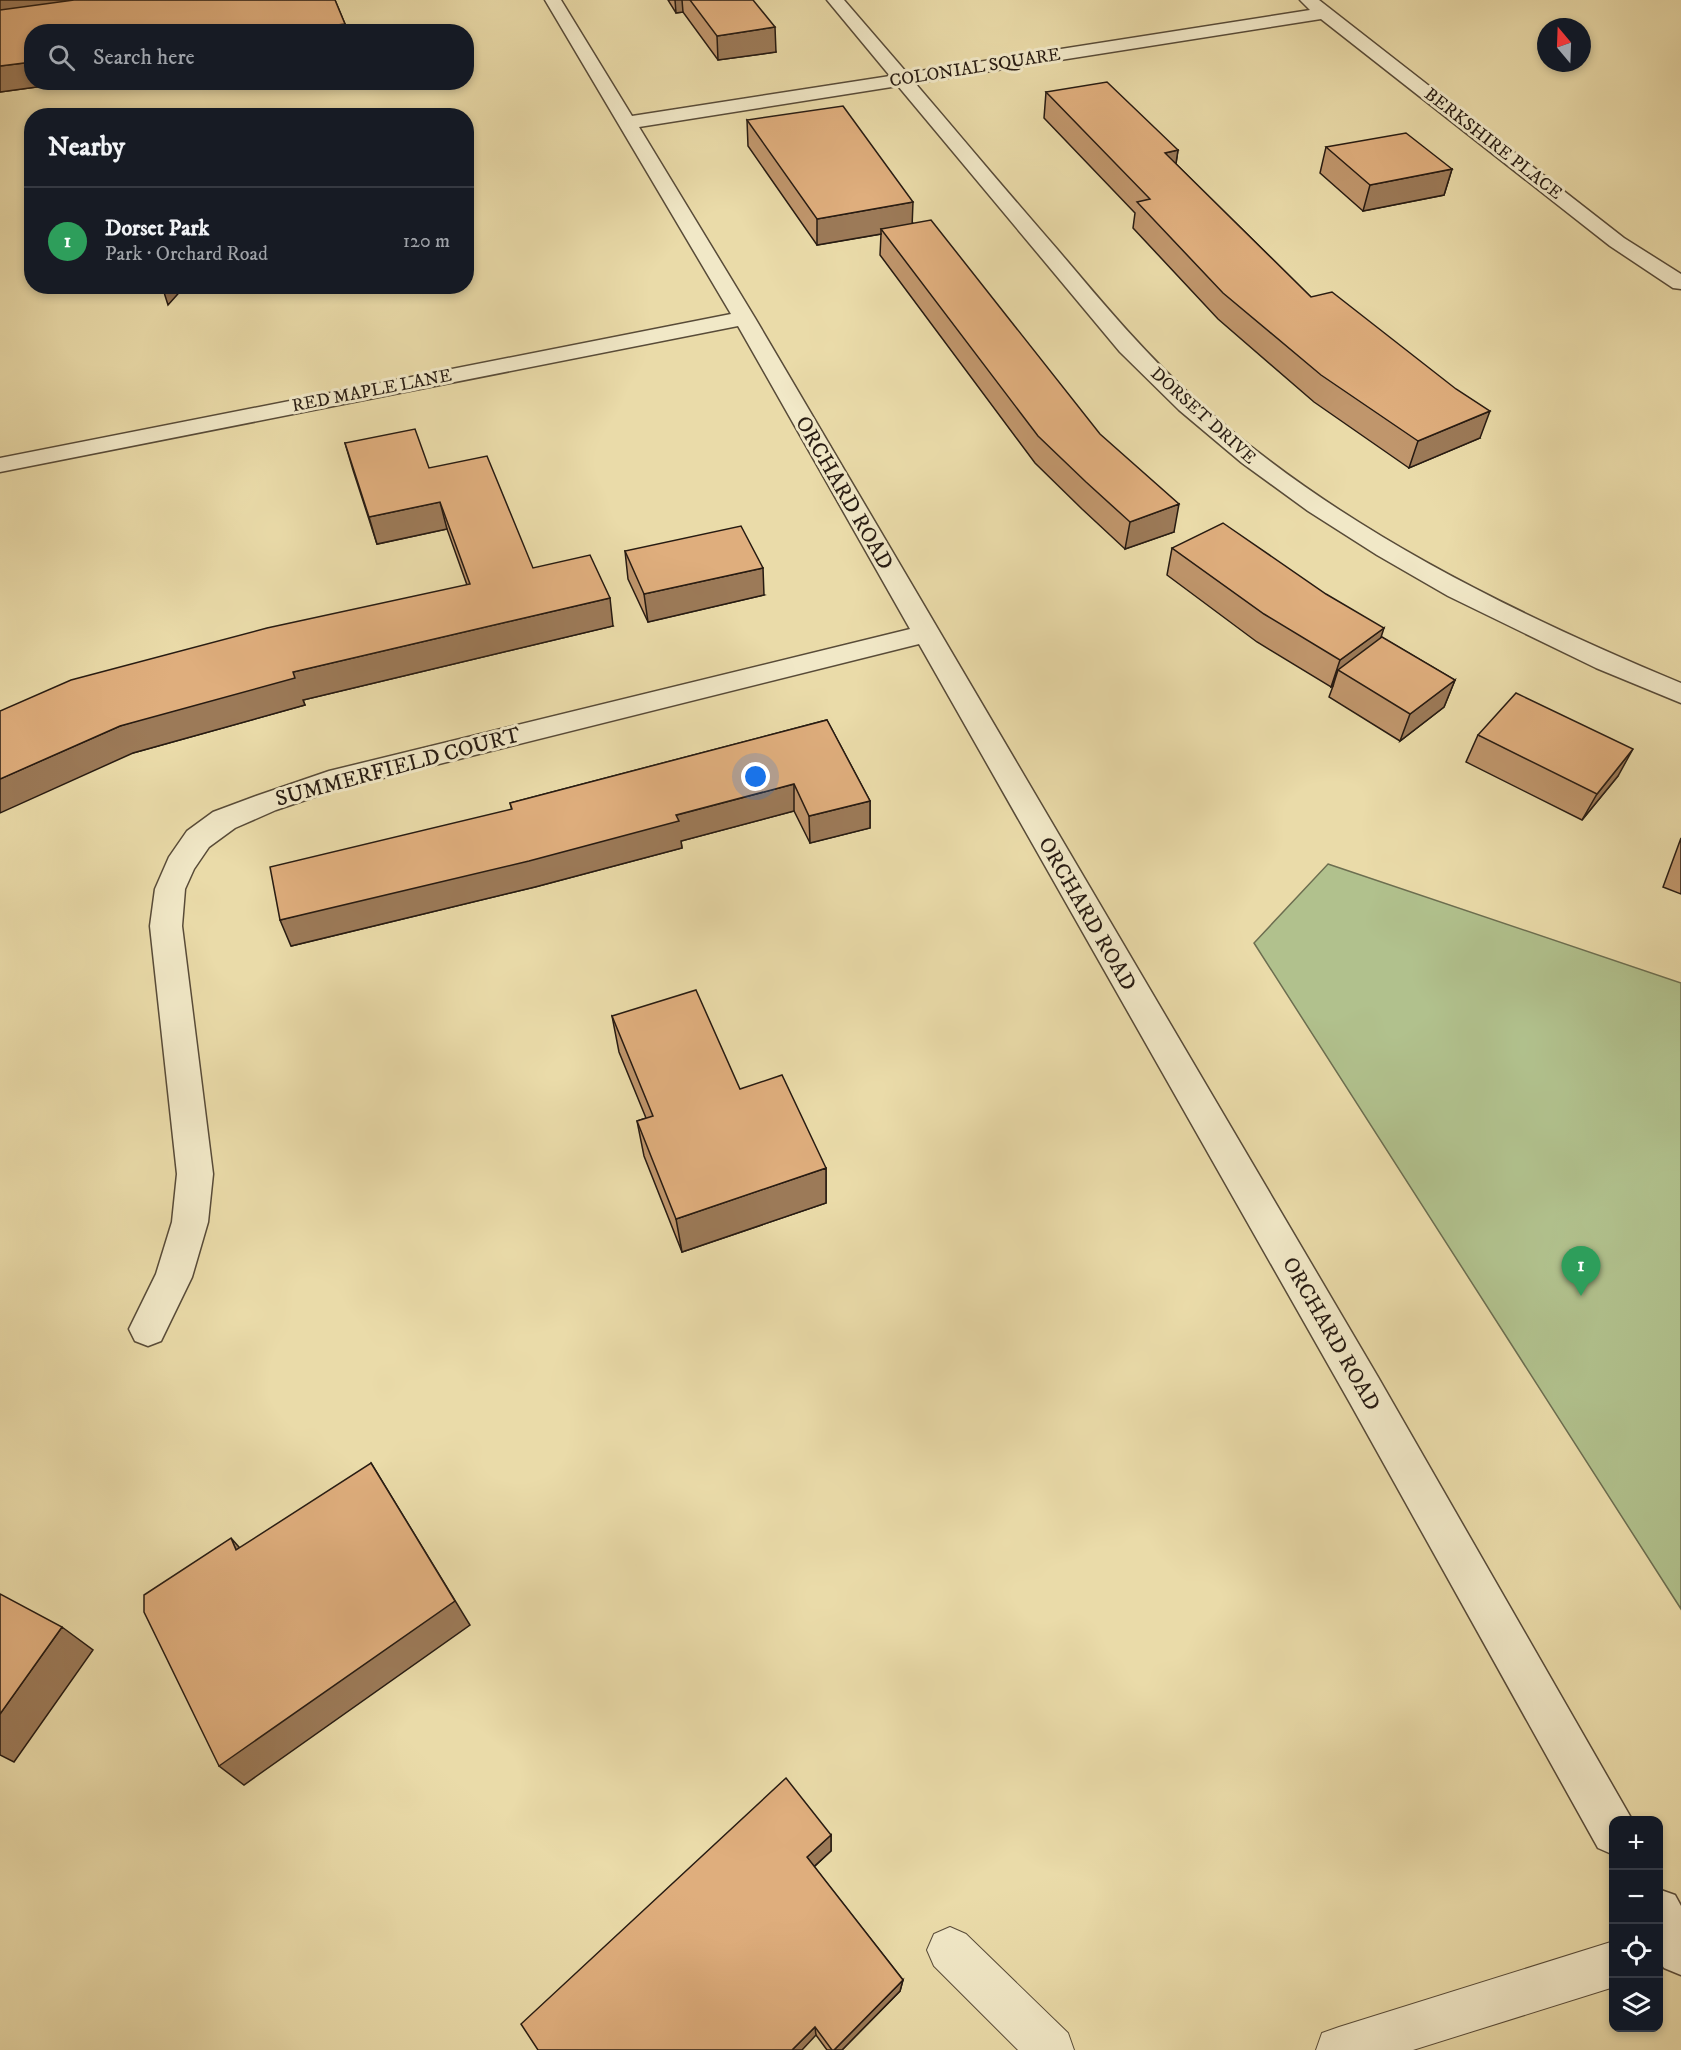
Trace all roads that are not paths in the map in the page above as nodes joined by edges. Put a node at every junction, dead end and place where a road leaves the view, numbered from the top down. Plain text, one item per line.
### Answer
1 (553, 0) edge
2 (835, 0) edge
3 (1308, 0) edge
4 (1325, 13) junction
5 (901, 80) junction
6 (626, 123) junction
7 (1681, 283) edge
8 (744, 318) junction
9 (0, 465) edge
10 (924, 634) junction
11 (1681, 694) edge
12 (148, 1329) dead end
13 (1609, 1823) edge
14 (950, 1950) dead end
15 (1609, 1966) edge
16 (1051, 2050) edge
17 (1339, 2050) edge

1 - 6 street, ORCHARD ROAD
2 - 5 street, DORSET DRIVE
3 - 4 street, BERKSHIRE PLACE
4 - 5 street, COLONIAL SQUARE
4 - 7 street, BERKSHIRE PLACE
5 - 6 street, COLONIAL SQUARE
5 - 11 street, DORSET DRIVE
6 - 8 street, ORCHARD ROAD
8 - 9 street, RED MAPLE LANE
8 - 10 street, ORCHARD ROAD
10 - 12 street, SUMMERFIELD COURT
10 - 13 street, ORCHARD ROAD
14 - 16 lane
15 - 17 lane

